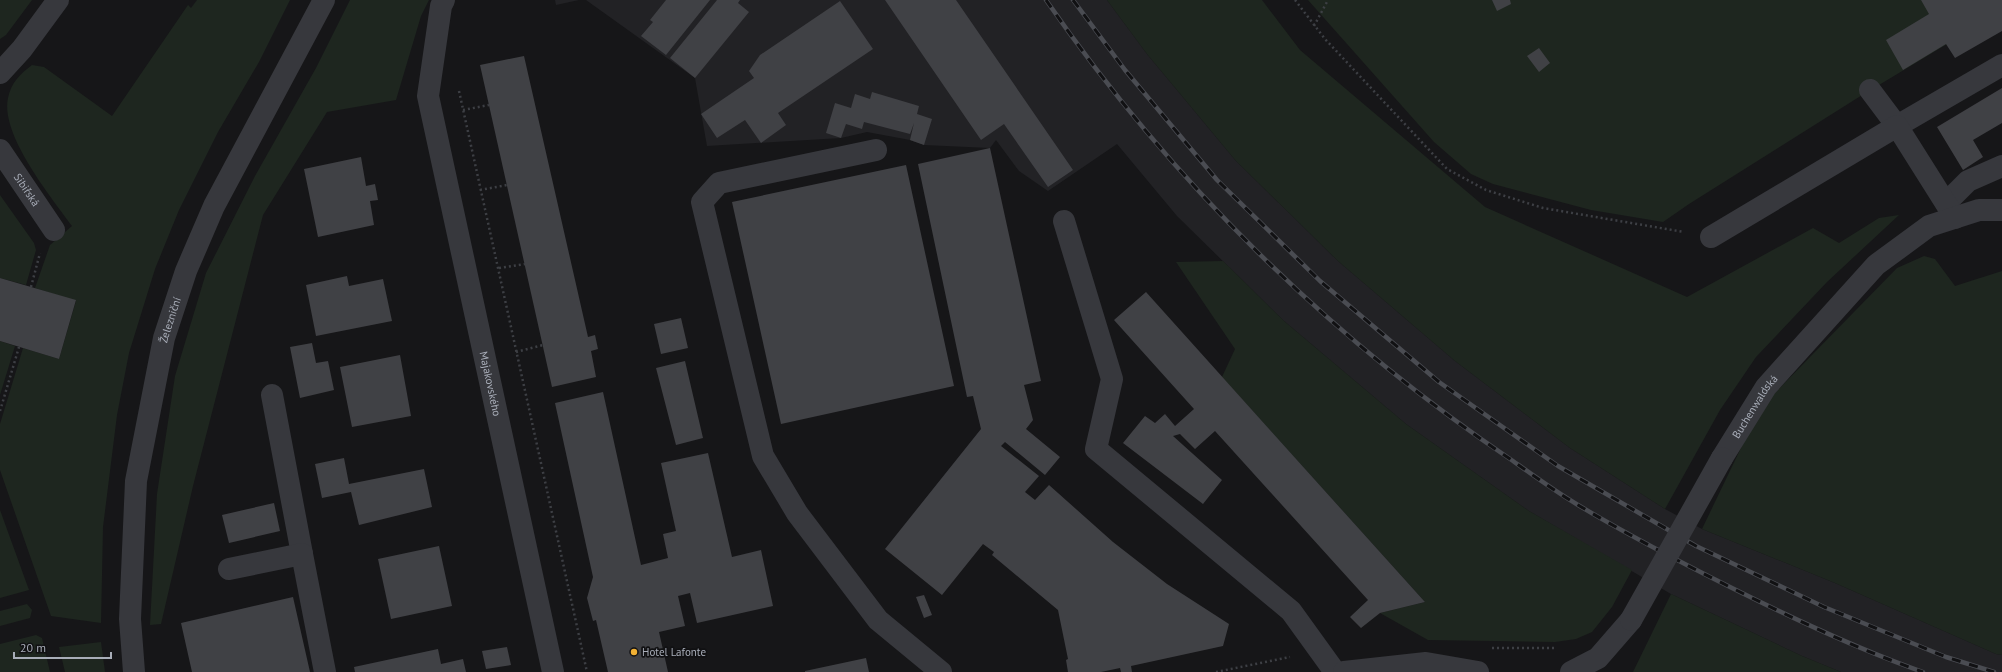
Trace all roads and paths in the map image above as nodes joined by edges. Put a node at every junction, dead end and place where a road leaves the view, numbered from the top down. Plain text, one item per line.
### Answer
1 (58, 0) edge
2 (324, 0) edge
3 (444, 0) edge
4 (1294, 0) edge
5 (1328, 0) edge
6 (1314, 26) junction
7 (2002, 65) edge
8 (0, 73) edge
9 (458, 89) dead end
10 (1870, 90) dead end
11 (489, 105) dead end
12 (463, 110) junction
13 (1897, 126) junction
14 (0, 150) edge
15 (876, 150) dead end
16 (2002, 166) edge
17 (507, 185) dead end
18 (480, 190) junction
19 (2002, 210) edge
20 (1950, 211) junction
21 (1064, 221) dead end
22 (1711, 237) joint
23 (48, 238) joint
24 (525, 264) dead end
25 (498, 268) junction
26 (31, 287) dead end
27 (543, 345) dead end
28 (19, 347) dead end
29 (516, 352) junction
30 (272, 395) dead end
31 (0, 410) edge
32 (302, 554) junction
33 (229, 569) dead end
34 (134, 672) edge
35 (325, 672) edge
36 (553, 672) edge
37 (587, 672) edge
38 (941, 672) edge
39 (1335, 672) edge
40 (1344, 672) edge
41 (1478, 672) edge
42 (1571, 672) edge

1 - 8 street
2 - 34 street, Železniční
3 - 36 street, Majakovského
4 - 6 path
5 - 6 path
6 - 22 path
7 - 13 street
9 - 12 path
10 - 13 street
11 - 12 path
12 - 18 path
13 - 20 street
13 - 22 street
14 - 23 street, Sibiřská
15 - 38 street
16 - 20 street
17 - 18 path
18 - 25 path
19 - 20 street, Buchenwaldská
20 - 42 street, Buchenwaldská, bridge
21 - 39 street
23 - 26 path
24 - 25 path
25 - 29 path
27 - 29 path
28 - 31 path
29 - 37 path
30 - 32 street
32 - 33 street
32 - 35 street
40 - 41 street

